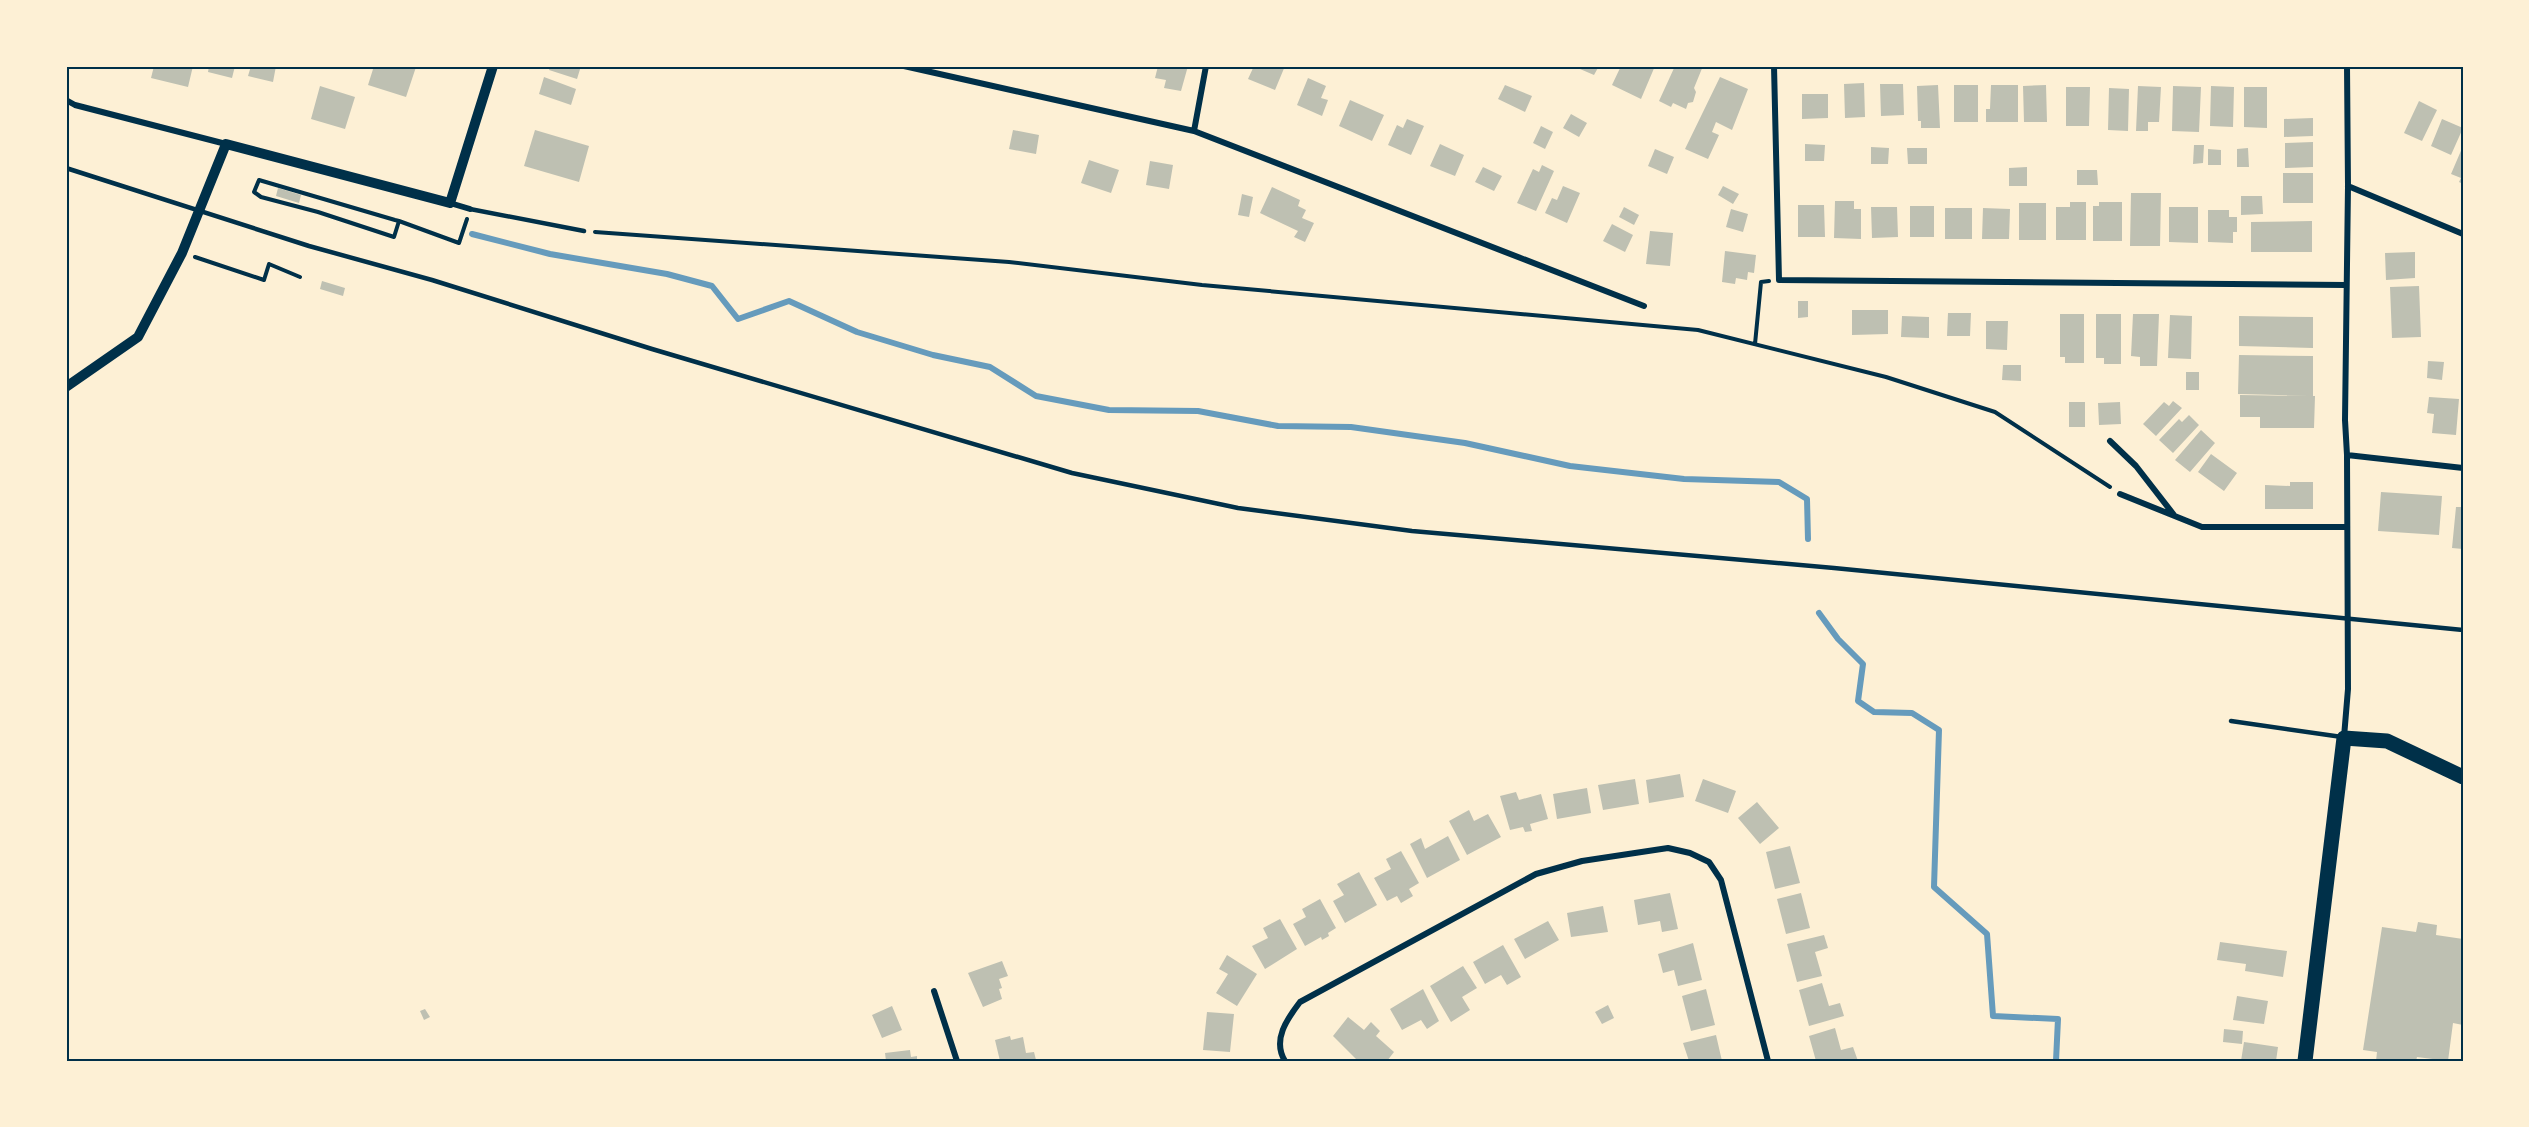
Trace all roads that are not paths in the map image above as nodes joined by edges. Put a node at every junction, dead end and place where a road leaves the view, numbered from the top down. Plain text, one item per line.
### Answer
1 (493, 66) edge
2 (904, 66) edge
3 (1206, 66) edge
4 (1774, 66) edge
5 (2347, 66) edge
6 (66, 100) edge
7 (1194, 131) junction
8 (226, 144) junction
9 (66, 168) edge
10 (2348, 186) junction
11 (450, 203) junction
12 (470, 209) joint
13 (584, 231) road end
14 (2463, 234) edge
15 (2346, 285) junction
16 (1644, 306) dead end
17 (66, 387) edge
18 (2110, 441) dead end
19 (2348, 455) junction
20 (2463, 468) edge
21 (2120, 494) road end
22 (2175, 516) junction
23 (2347, 527) junction
24 (2463, 630) edge
25 (2231, 721) dead end
26 (2344, 738) junction
27 (2463, 777) edge
28 (934, 991) dead end
29 (957, 1061) edge
30 (1285, 1061) edge
31 (1768, 1061) edge
32 (2305, 1061) edge

1 - 11 street
2 - 7 street
3 - 7 street
4 - 15 street
5 - 10 street
6 - 8 street
7 - 16 street
8 - 11 street
8 - 17 street
9 - 24 lane
10 - 14 street
10 - 15 street
11 - 12 street
12 - 13 lane
15 - 19 street
18 - 22 street
19 - 20 street
19 - 23 street
21 - 22 street
22 - 23 street
23 - 26 street
25 - 26 lane
26 - 27 main road
26 - 32 main road
28 - 29 street
30 - 31 street

